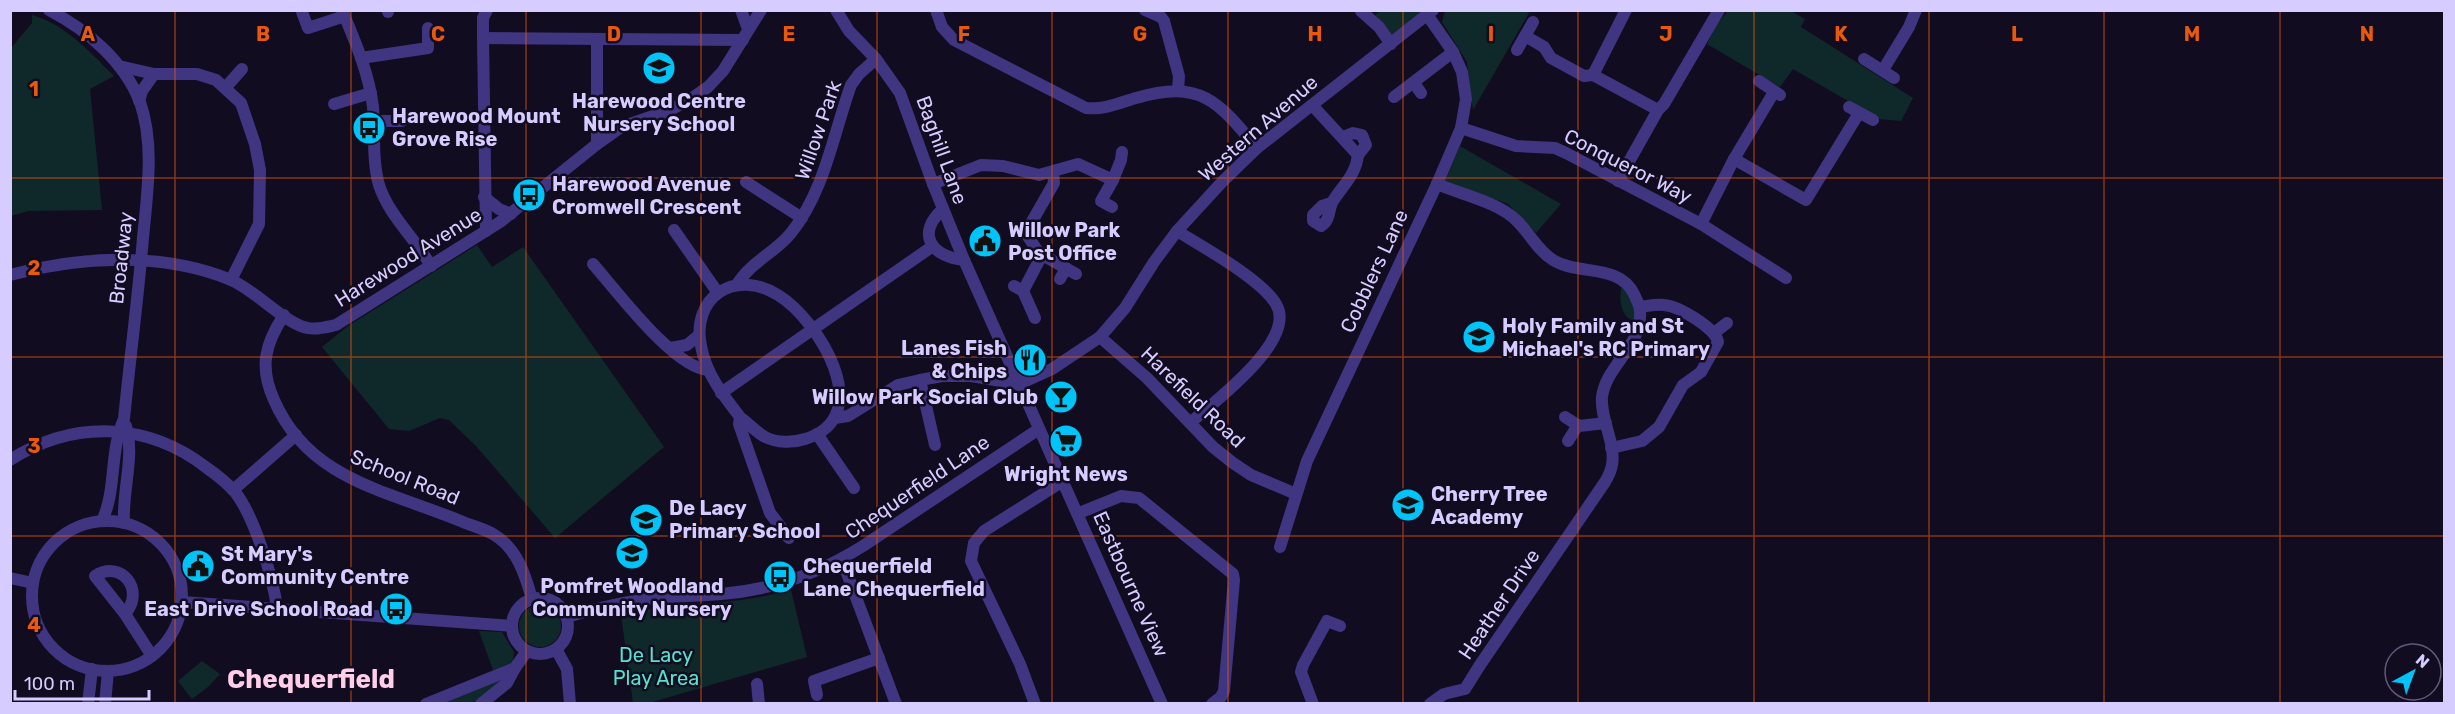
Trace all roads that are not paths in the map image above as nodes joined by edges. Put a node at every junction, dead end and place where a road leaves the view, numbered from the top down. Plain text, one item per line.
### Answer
1 (49, 10) edge
2 (487, 10) edge
3 (741, 10) edge
4 (761, 10) edge
5 (836, 10) edge
6 (936, 10) edge
7 (1145, 10) edge
8 (1626, 10) edge
9 (1719, 10) edge
10 (1916, 10) edge
11 (1361, 11) edge
12 (302, 12) dead end
13 (344, 13) edge
14 (1431, 13) edge
15 (1533, 22) dead end
16 (428, 28) dead end
17 (745, 34) junction
18 (1525, 36) junction
19 (483, 38) junction
20 (597, 40) junction
21 (1391, 44) junction
22 (1517, 50) dead end
23 (1453, 52) junction
24 (361, 58) junction
25 (876, 59) junction
26 (1864, 59) dead end
27 (119, 66) junction
28 (242, 69) dead end
29 (1882, 70) junction
30 (154, 74) junction
31 (1593, 75) junction
32 (1894, 78) dead end
33 (1759, 81) dead end
34 (226, 87) junction
35 (1178, 90) junction
36 (370, 93) junction
37 (1394, 97) dead end
38 (139, 101) junction
39 (334, 104) dead end
40 (1312, 105) junction
41 (1658, 110) junction
42 (1873, 120) dead end
43 (374, 121) junction
44 (402, 121) dead end
45 (1461, 128) junction
46 (597, 144) junction
47 (1257, 148) junction
48 (1122, 152) dead end
49 (1734, 159) junction
50 (1053, 172) junction
51 (1113, 180) junction
52 (1618, 181) junction
53 (746, 182) dead end
54 (933, 184) junction
55 (1437, 184) junction
56 (484, 197) junction
57 (1331, 203) dead end
58 (1113, 207) dead end
59 (943, 209) junction
60 (511, 214) junction
61 (802, 218) junction
62 (1701, 224) junction
63 (674, 230) dead end
64 (486, 231) junction
65 (1177, 231) junction
66 (933, 246) junction
67 (1042, 255) junction
68 (964, 260) junction
69 (141, 262) junction
70 (593, 264) dead end
71 (431, 266) junction
72 (1068, 274) dead end
73 (10, 275) edge
74 (1786, 278) dead end
75 (231, 280) junction
76 (738, 283) junction
77 (718, 293) junction
78 (1640, 307) junction
79 (284, 315) junction
80 (1035, 318) dead end
81 (1727, 323) dead end
82 (814, 330) junction
83 (1714, 333) junction
84 (699, 335) junction
85 (1100, 338) junction
86 (670, 348) junction
87 (708, 370) junction
88 (920, 380) junction
89 (1019, 384) junction
90 (721, 393) junction
91 (740, 417) junction
92 (1565, 417) dead end
93 (835, 418) junction
94 (1190, 423) junction
95 (1606, 423) junction
96 (1578, 425) junction
97 (1039, 429) junction
98 (123, 432) junction
99 (817, 434) junction
100 (296, 435) junction
101 (765, 437) junction
102 (1568, 441) dead end
103 (935, 445) dead end
104 (1611, 448) junction
105 (750, 456) junction
106 (10, 460) edge
107 (1063, 481) junction
108 (854, 488) dead end
109 (233, 490) junction
110 (1296, 494) junction
111 (1078, 513) junction
112 (102, 521) junction
113 (124, 523) junction
114 (789, 538) dead end
115 (1280, 547) dead end
116 (842, 560) junction
117 (10, 578) edge
118 (33, 583) junction
119 (532, 599) junction
120 (182, 602) junction
121 (277, 608) junction
122 (125, 614) dead end
123 (566, 617) junction
124 (512, 626) junction
125 (1340, 626) dead end
126 (556, 649) junction
127 (527, 651) junction
128 (152, 656) junction
129 (879, 658) junction
130 (515, 668) junction
131 (92, 669) junction
132 (108, 671) junction
133 (757, 684) dead end
134 (817, 695) dead end
135 (88, 704) edge
136 (105, 704) edge
137 (426, 704) edge
138 (481, 704) edge
139 (570, 704) edge
140 (759, 704) edge
141 (896, 704) edge
142 (1035, 704) edge
143 (1162, 704) edge
144 (1212, 704) edge
145 (1313, 704) edge
146 (1430, 704) edge

1 - 27 street
2 - 19 street
3 - 17 street
4 - 17 street, Harewood Avenue
5 - 25 street, Baghill Lane
6 - 35 street
7 - 35 street
8 - 31 street
9 - 41 street
10 - 29 street
11 - 21 street
12 - 13 street
13 - 24 street
14 - 21 street, Western Avenue
14 - 23 street, Cobblers Lane
15 - 18 street
16 - 24 street
17 - 20 street
17 - 46 street, Harewood Avenue
18 - 22 street
18 - 31 street
19 - 20 street
19 - 56 street
20 - 46 street
21 - 40 street, Western Avenue
23 - 37 street
23 - 45 street, Cobblers Lane
24 - 36 street
25 - 54 street, Baghill Lane
25 - 61 street, Willow Park
26 - 29 street
27 - 30 street
27 - 38 street, Broadway
28 - 34 street
29 - 32 street
30 - 34 street
30 - 38 street
31 - 41 street
33 - 49 street, Conqueror Way
34 - 75 street
35 - 47 street
36 - 39 street
36 - 43 street
38 - 69 street, Broadway
40 - 47 street, Western Avenue
40 - 57 street
41 - 52 street
42 - 49 street
43 - 44 street
43 - 71 street
45 - 52 street, Conqueror Way
45 - 55 street, Cobblers Lane
46 - 60 street, Harewood Avenue
47 - 65 street, Western Avenue
48 - 51 street
49 - 62 street, Conqueror Way
50 - 51 street
50 - 54 street
50 - 67 street
51 - 58 street
52 - 62 street, Conqueror Way
53 - 61 street, Willow Park
54 - 59 street, Baghill Lane
55 - 78 street
55 - 110 street, Cobblers Lane
56 - 60 street
56 - 64 street
59 - 66 street
59 - 68 street, Baghill Lane
60 - 64 street, Harewood Avenue
61 - 76 street, Willow Park
62 - 74 street
63 - 77 street
64 - 71 street, Harewood Avenue
65 - 85 street, Western Avenue
65 - 94 street
66 - 68 street
66 - 82 street
67 - 72 street
67 - 80 street
68 - 89 street, Baghill Lane
69 - 73 street, Harewood Avenue
69 - 75 street, Harewood Avenue
69 - 98 street, Broadway
70 - 86 street
71 - 79 street, Harewood Avenue
75 - 79 street, Harewood Avenue
76 - 77 street, Willow Park
76 - 82 street
77 - 84 street
78 - 83 street
78 - 95 street, Heather Drive
79 - 100 street, School Road
81 - 83 street
82 - 90 street
82 - 93 street
83 - 104 street
84 - 86 street
84 - 87 street
85 - 89 street, Western Avenue
85 - 94 street, Harefield Road
86 - 87 street
87 - 90 street
88 - 89 street
88 - 93 street
88 - 103 street
89 - 97 street, Baghill Lane
90 - 91 street
91 - 101 street
91 - 105 street
92 - 96 street
93 - 99 street
94 - 110 street, Harefield Road
95 - 96 street
95 - 104 street, Heather Drive
96 - 102 street
97 - 107 street, Baghill Lane
97 - 116 street, Chequerfield Lane
98 - 106 street
98 - 109 street
98 - 112 street, Broadway
98 - 113 street, Broadway
99 - 101 street
99 - 108 street
100 - 109 street
100 - 119 street, School Road
101 - 105 street
104 - 146 street, Heather Drive
105 - 114 street
107 - 111 street, Eastbourne View
107 - 142 street
109 - 121 street
110 - 115 street, Cobblers Lane
111 - 143 street, Eastbourne View
111 - 144 street
112 - 113 street
112 - 118 street
113 - 120 street
116 - 123 street, Chequerfield Lane
116 - 129 street
117 - 118 street
118 - 131 street
119 - 123 street
119 - 124 street
120 - 121 street
120 - 128 street
121 - 124 street
122 - 128 street
123 - 126 street
124 - 127 street
125 - 145 street
126 - 127 street
126 - 139 street
127 - 130 street
128 - 132 street
129 - 134 street
129 - 141 street
130 - 137 street
130 - 138 street
131 - 132 street
131 - 135 street
132 - 136 street
133 - 140 street

